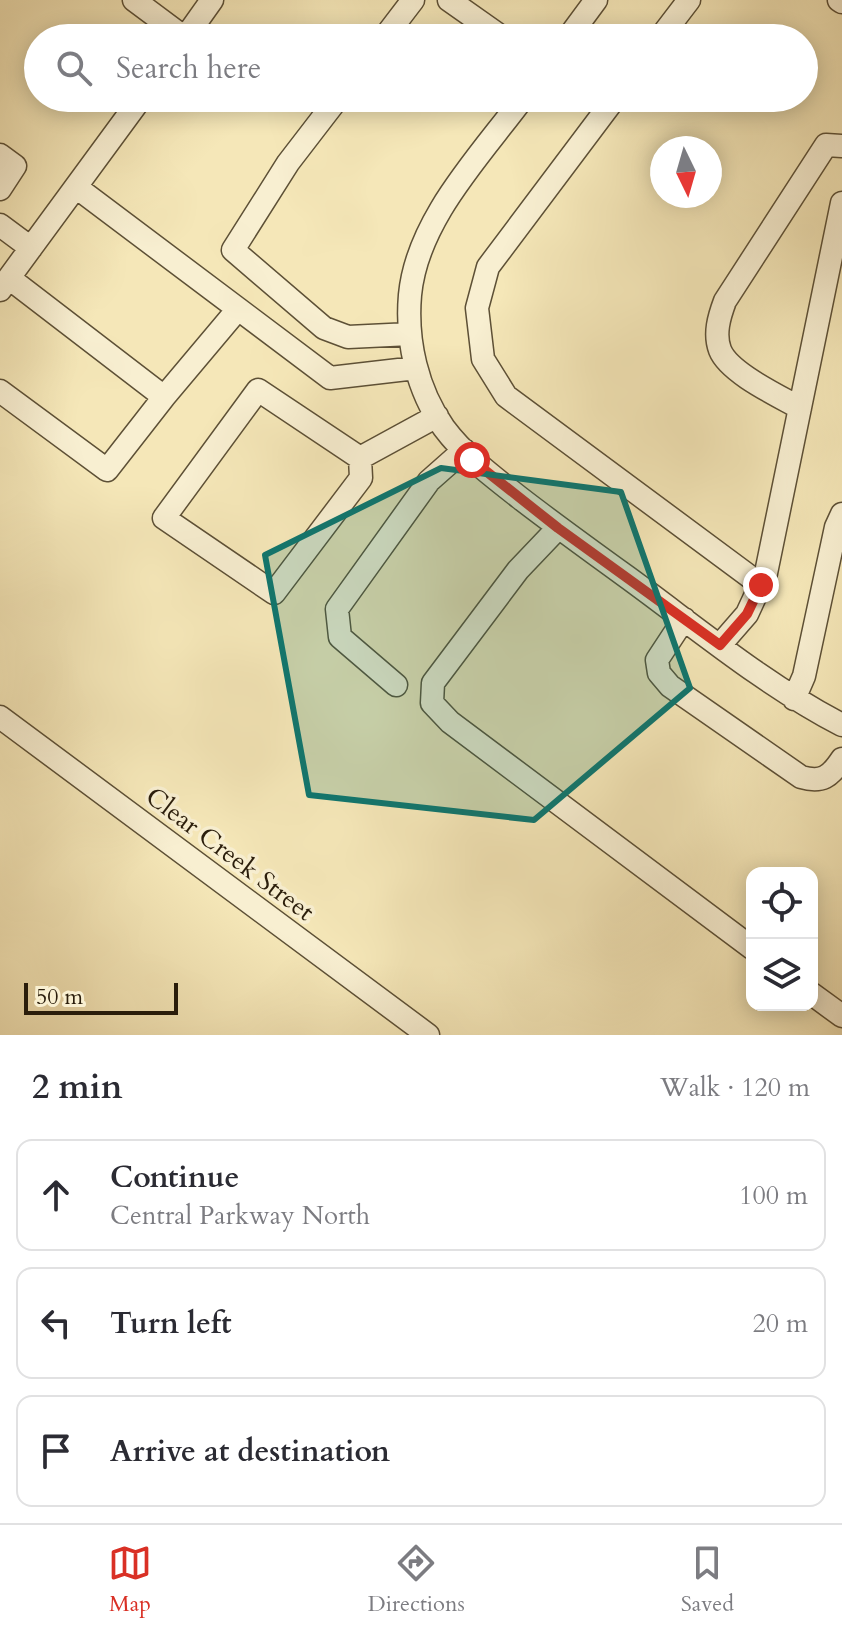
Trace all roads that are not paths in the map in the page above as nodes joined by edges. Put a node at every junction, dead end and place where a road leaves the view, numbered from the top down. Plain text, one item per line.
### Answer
1 (134, 0) edge
2 (212, 0) edge
3 (413, 0) edge
4 (449, 0) edge
5 (596, 0) edge
6 (689, 0) edge
7 (166, 24) edge
8 (195, 24) edge
9 (395, 24) edge
10 (483, 24) edge
11 (578, 24) edge
12 (671, 24) edge
13 (131, 112) edge
14 (327, 112) edge
15 (513, 112) edge
16 (604, 112) edge
17 (842, 146) edge
18 (0, 155) edge
19 (76, 187) junction
20 (0, 189) edge
21 (842, 203) edge
22 (0, 225) edge
23 (31, 248) junction
24 (4, 284) edge
25 (238, 309) junction
26 (410, 334) junction
27 (416, 368) junction
28 (0, 391) edge
29 (164, 397) junction
30 (800, 408) junction
31 (437, 416) junction
32 (464, 450) junction
33 (360, 458) junction
34 (842, 514) edge
35 (558, 528) junction
36 (761, 585) junction
37 (684, 619) junction
38 (720, 645) junction
39 (396, 685) dead end
40 (794, 699) junction
41 (0, 717) edge
42 (842, 725) edge
43 (842, 759) edge
44 (746, 944) edge
45 (818, 998) edge
46 (842, 1016) edge
47 (428, 1035) edge

1 - 7 street
2 - 8 street
3 - 9 street
4 - 10 street
5 - 11 street
6 - 12 street
13 - 19 street
14 - 26 street
15 - 26 street
16 - 36 street
17 - 30 street
18 - 20 street
19 - 23 street
19 - 25 street
21 - 30 street
22 - 23 street
23 - 24 street
24 - 29 street
25 - 27 street
25 - 29 street
26 - 27 street
27 - 31 street
28 - 29 street
30 - 36 street
31 - 32 street
31 - 33 street
32 - 35 street
32 - 39 street
33 - 33 street
34 - 40 street
35 - 37 street
35 - 44 street
36 - 38 street
37 - 38 street
37 - 43 street
38 - 40 street
40 - 42 street
41 - 47 street, Clear Creek Street
45 - 46 street

